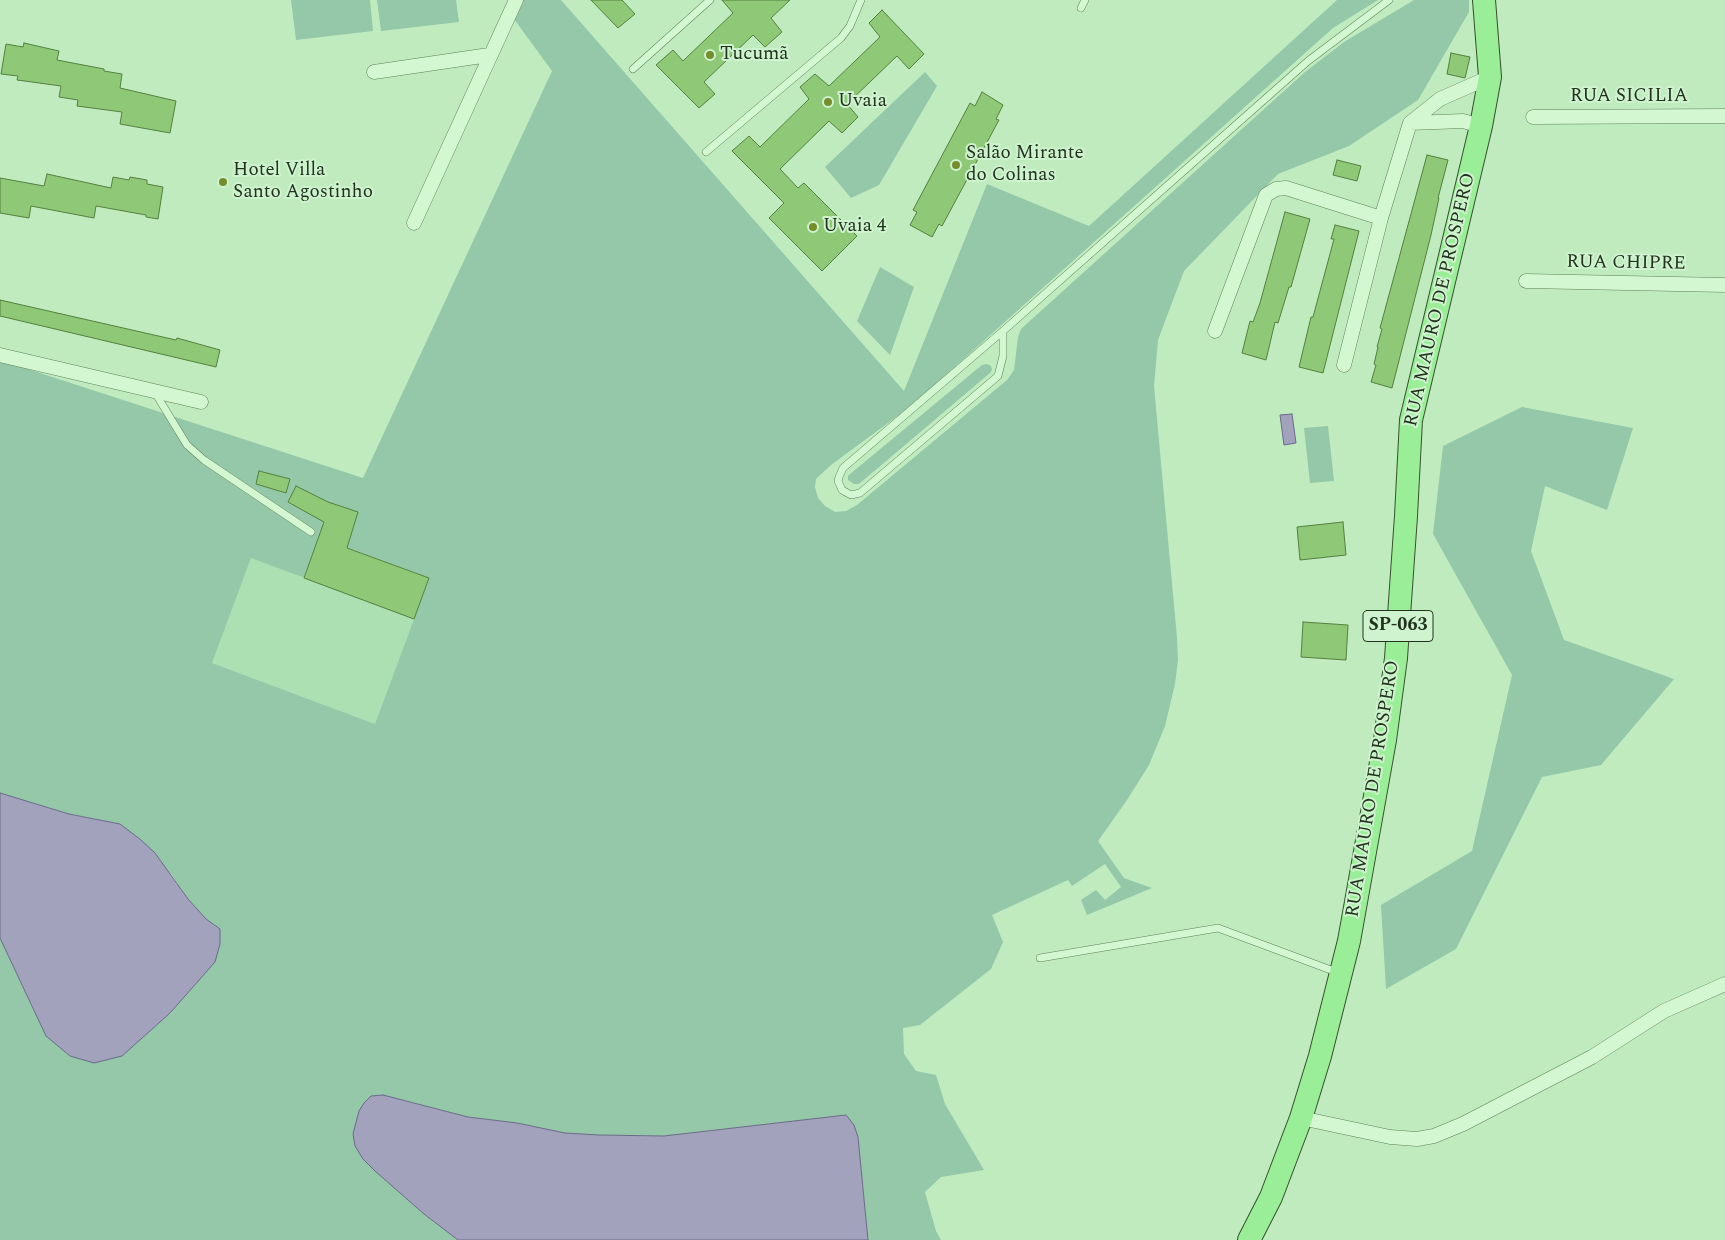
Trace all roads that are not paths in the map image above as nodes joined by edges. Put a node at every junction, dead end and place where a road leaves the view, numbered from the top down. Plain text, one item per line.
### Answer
1 (516, 0) edge
2 (710, 0) edge
3 (861, 0) edge
4 (1085, 0) edge
5 (1389, 0) edge
6 (1484, 0) edge
7 (1081, 8) dead end
8 (490, 55) junction
9 (633, 69) dead end
10 (374, 72) dead end
11 (1490, 76) junction
12 (1725, 116) edge
13 (1533, 117) dead end
14 (1410, 123) junction
15 (1481, 126) junction
16 (706, 152) dead end
17 (1381, 218) junction
18 (414, 224) dead end
19 (1526, 281) dead end
20 (1725, 285) edge
21 (1003, 331) junction
22 (1214, 331) dead end
23 (0, 354) edge
24 (1344, 365) dead end
25 (154, 391) junction
26 (201, 402) dead end
27 (311, 532) dead end
28 (1040, 958) dead end
29 (1341, 974) junction
30 (1725, 984) edge
31 (1301, 1118) junction
32 (1249, 1240) edge

1 - 8 street
2 - 9 lane
3 - 16 lane
4 - 7 lane
5 - 21 lane
6 - 11 main road, RUA MAURO DE PROSPERO / SP-063
8 - 10 street
8 - 18 street
11 - 14 street
11 - 15 main road, RUA MAURO DE PROSPERO / SP-063
12 - 13 street, RUA SICILIA
14 - 15 street
14 - 17 street
15 - 29 main road, RUA MAURO DE PROSPERO / SP-063
17 - 22 street
17 - 24 street
19 - 20 street, RUA CHIPRE
21 - 21 lane
23 - 25 street
25 - 26 street
25 - 27 lane
28 - 29 lane
29 - 31 main road, RUA MAURO DE PROSPERO / SP-063
30 - 31 street
31 - 32 main road, RUA MAURO DE PROSPERO / SP-063

